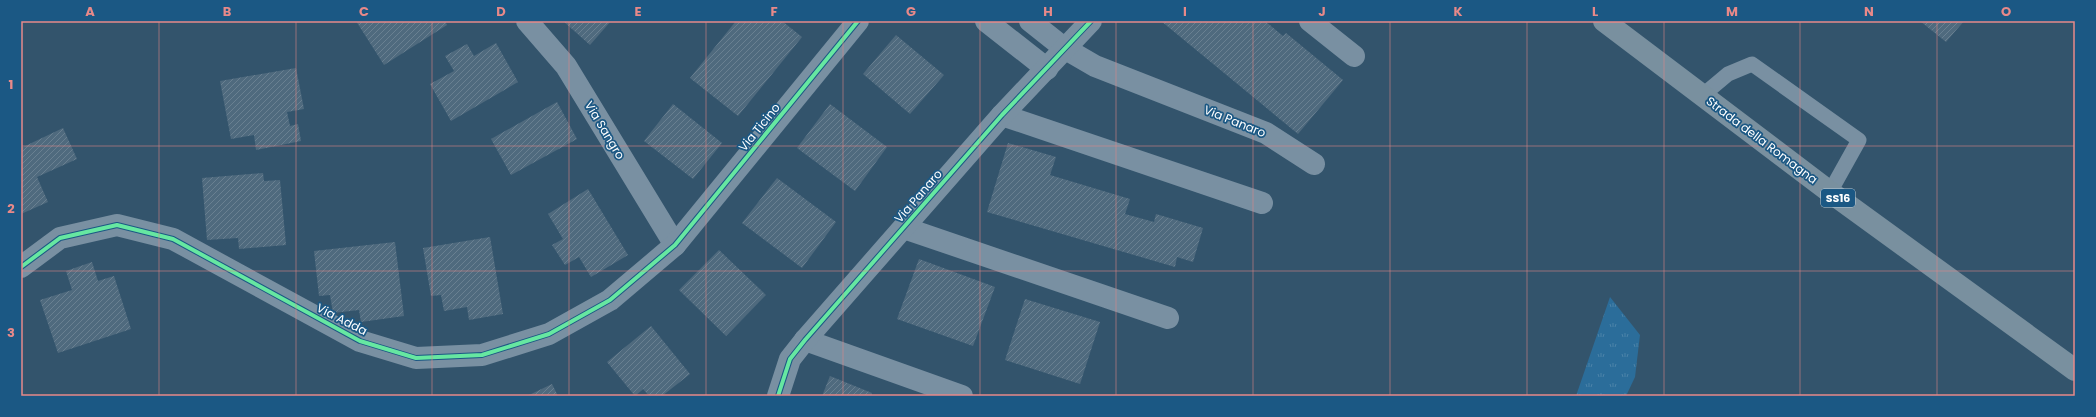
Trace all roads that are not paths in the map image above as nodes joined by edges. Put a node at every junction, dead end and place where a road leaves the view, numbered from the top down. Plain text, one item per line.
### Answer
1 (527, 21) edge
2 (858, 21) edge
3 (986, 21) edge
4 (1030, 21) edge
5 (1091, 21) edge
6 (1310, 21) edge
7 (1604, 21) edge
8 (1064, 48) junction
9 (1354, 56) dead end
10 (1047, 69) junction
11 (1703, 95) junction
12 (1002, 115) junction
13 (1314, 164) dead end
14 (1830, 192) junction
15 (1262, 203) dead end
16 (904, 228) junction
17 (675, 245) junction
18 (21, 267) edge
19 (1168, 318) dead end
20 (805, 340) junction
21 (2075, 370) edge
22 (778, 396) edge
23 (962, 396) edge

1 - 17 street, Via Sangro
2 - 17 street, Via Ticino
3 - 10 street
4 - 8 street, Via Panaro
5 - 8 street, Via Panaro
6 - 9 street
7 - 11 main road, Strada della Romagna / SS16
8 - 10 street, Via Panaro
8 - 13 street, Via Panaro
10 - 12 street, Via Panaro
11 - 14 main road, Strada della Romagna / SS16
11 - 14 lane
12 - 15 street
12 - 16 street, Via Panaro
14 - 21 main road, Strada della Romagna / SS16
16 - 19 street, Via Panaro
16 - 20 street, Via Panaro
17 - 18 street, Via Adda
20 - 22 street, Via Panaro
20 - 23 street

